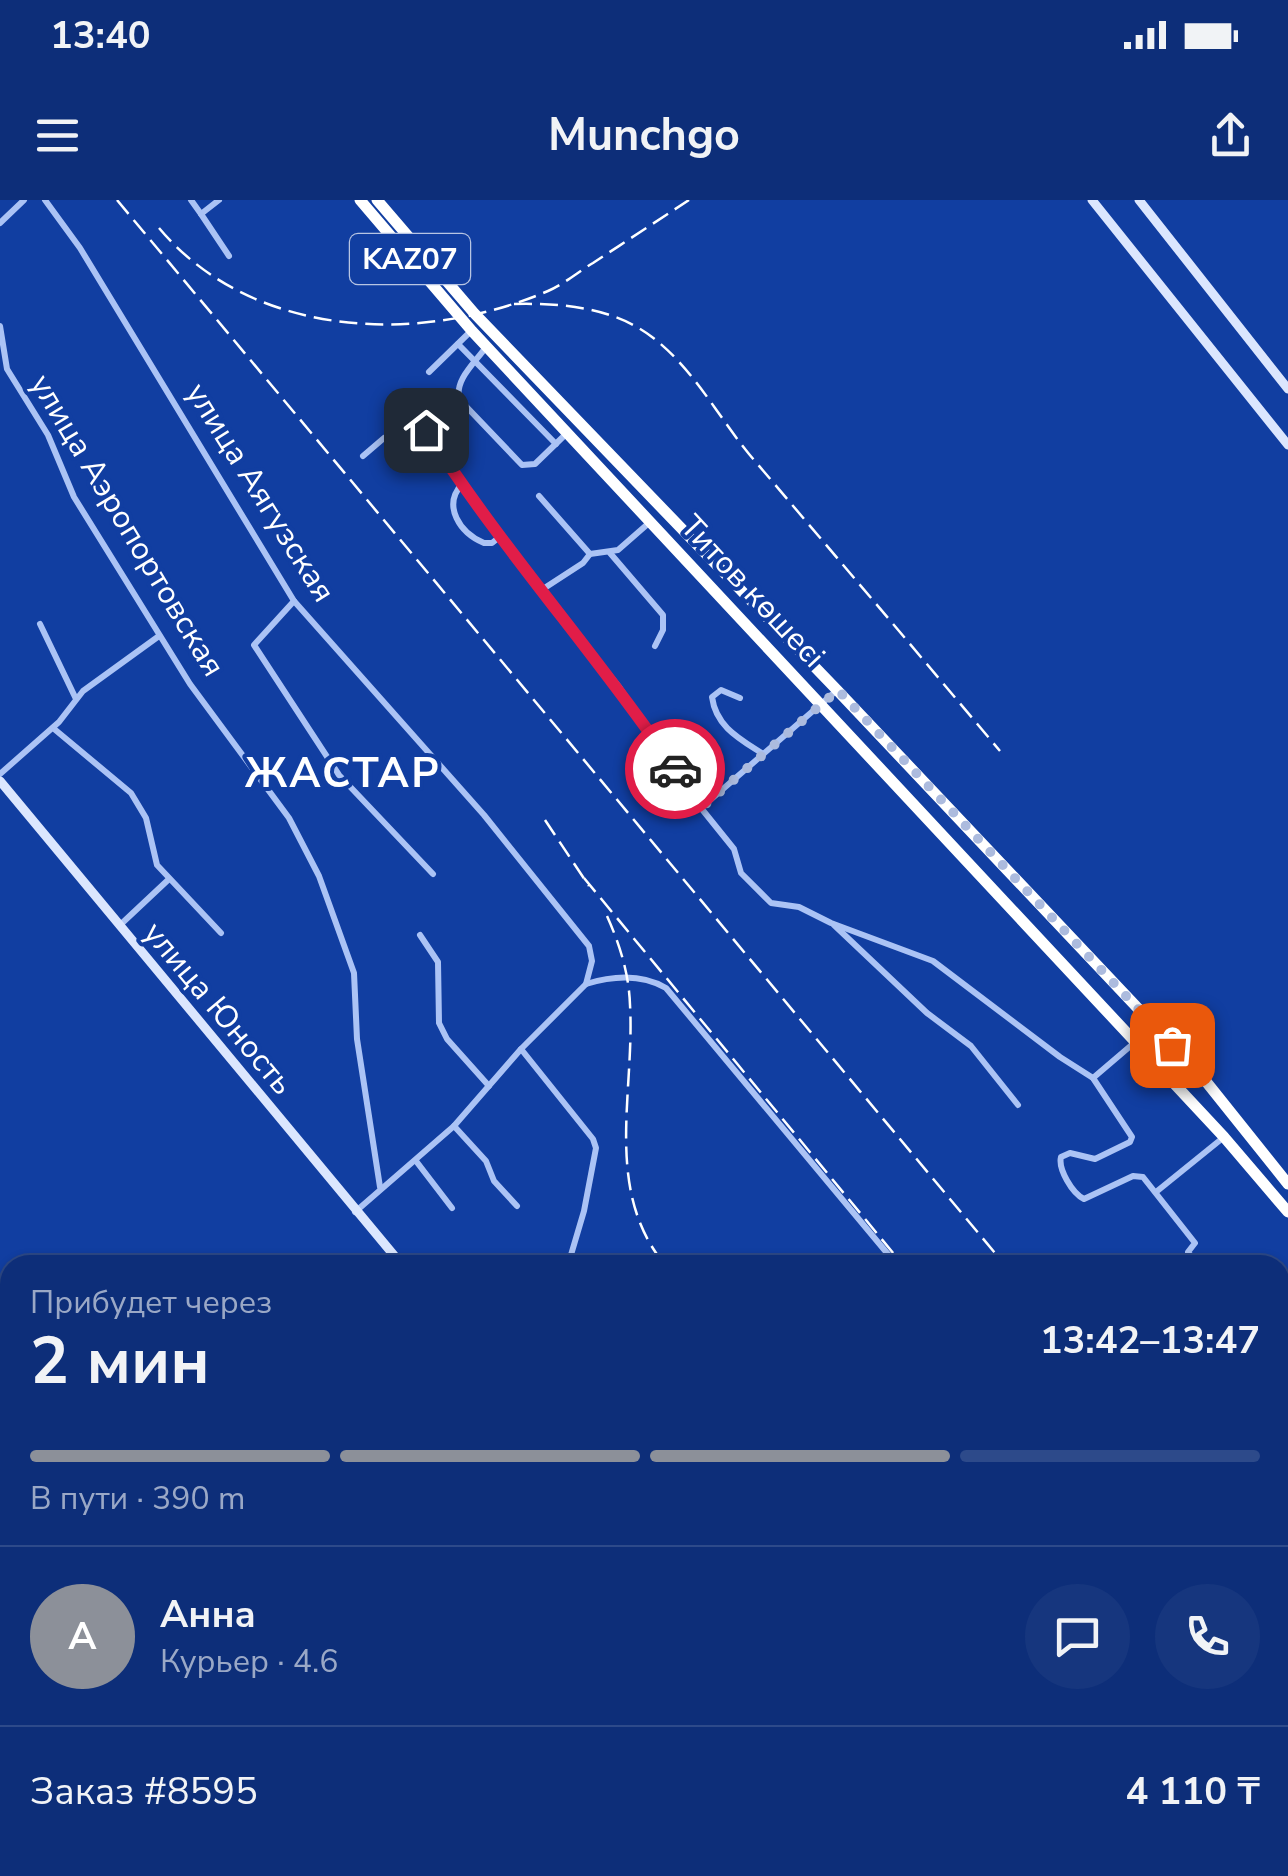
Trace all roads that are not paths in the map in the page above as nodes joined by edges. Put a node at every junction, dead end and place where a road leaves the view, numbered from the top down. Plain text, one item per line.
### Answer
1 (24, 200) edge
2 (45, 200) edge
3 (190, 200) edge
4 (219, 200) edge
5 (360, 200) edge
6 (376, 200) edge
7 (1092, 200) edge
8 (1140, 200) edge
9 (201, 214) junction
10 (0, 223) edge
11 (229, 256) dead end
12 (0, 326) edge
13 (472, 330) junction
14 (458, 344) junction
15 (487, 346) junction
16 (476, 362) junction
17 (429, 372) dead end
18 (1288, 389) edge
19 (567, 433) junction
20 (556, 444) junction
21 (1288, 445) edge
22 (363, 456) dead end
23 (462, 484) junction
24 (540, 496) dead end
25 (650, 522) junction
26 (502, 535) junction
27 (610, 553) junction
28 (590, 554) junction
29 (542, 590) junction
30 (294, 601) junction
31 (40, 624) dead end
32 (160, 636) junction
33 (656, 646) dead end
34 (838, 690) junction
35 (740, 698) dead end
36 (76, 699) junction
37 (822, 704) junction
38 (53, 728) junction
39 (763, 754) junction
40 (0, 778) edge
41 (701, 808) junction
42 (433, 874) dead end
43 (168, 880) junction
44 (831, 923) junction
45 (119, 926) junction
46 (221, 932) dead end
47 (420, 935) dead end
48 (586, 984) junction
49 (1136, 1042) junction
50 (521, 1049) junction
51 (1093, 1078) junction
52 (488, 1086) junction
53 (1018, 1105) dead end
54 (454, 1126) junction
55 (1224, 1138) junction
56 (416, 1161) junction
57 (1288, 1184) edge
58 (380, 1187) junction
59 (1156, 1192) junction
60 (517, 1206) dead end
61 (452, 1208) dead end
62 (356, 1212) junction
63 (1288, 1212) edge
64 (393, 1255) edge
65 (571, 1255) edge
66 (889, 1255) edge
67 (1190, 1255) edge

1 - 10 street
2 - 30 street, улица Аягузская
3 - 9 street
4 - 9 street
5 - 13 highway, Титов көшесі / KAZ07
6 - 34 highway, Титов көшесі / KAZ07
7 - 21 street
8 - 18 street
9 - 11 street
12 - 32 street, улица Аэропортовская
13 - 14 street
13 - 15 highway, Титов көшесі / KAZ07
14 - 16 street
14 - 17 street
15 - 16 street
15 - 19 highway, Титов көшесі / KAZ07
16 - 20 street
16 - 20 street
19 - 20 street
19 - 25 highway, Титов көшесі / KAZ07
22 - 23 street
23 - 26 street
23 - 26 street
24 - 28 street
25 - 27 street
25 - 37 highway, Титов көшесі / KAZ07
26 - 29 street
27 - 28 street
27 - 33 street
28 - 29 street
29 - 41 street
30 - 42 street
30 - 48 street, улица Аягузская
31 - 36 street
32 - 36 street
32 - 58 street, улица Аэропортовская
34 - 37 street
34 - 57 highway, Титов көшесі / KAZ07
35 - 39 street
36 - 38 street
37 - 39 street
37 - 49 highway, Титов көшесі / KAZ07
38 - 40 street
38 - 43 street
39 - 41 street
40 - 45 street, улица Юность
41 - 44 street
43 - 45 street
43 - 46 street
44 - 51 street
44 - 53 street
45 - 62 street, улица Юность
47 - 52 street
48 - 50 street
48 - 66 street
49 - 51 street
49 - 55 highway, Титов көшесі / KAZ07
50 - 52 street
50 - 65 street
51 - 59 street
52 - 54 street
54 - 56 street
54 - 60 street
55 - 59 street
55 - 63 highway, Титов көшесі / KAZ07
56 - 58 street
56 - 61 street
58 - 62 street
59 - 67 street
62 - 64 street, улица Юность

